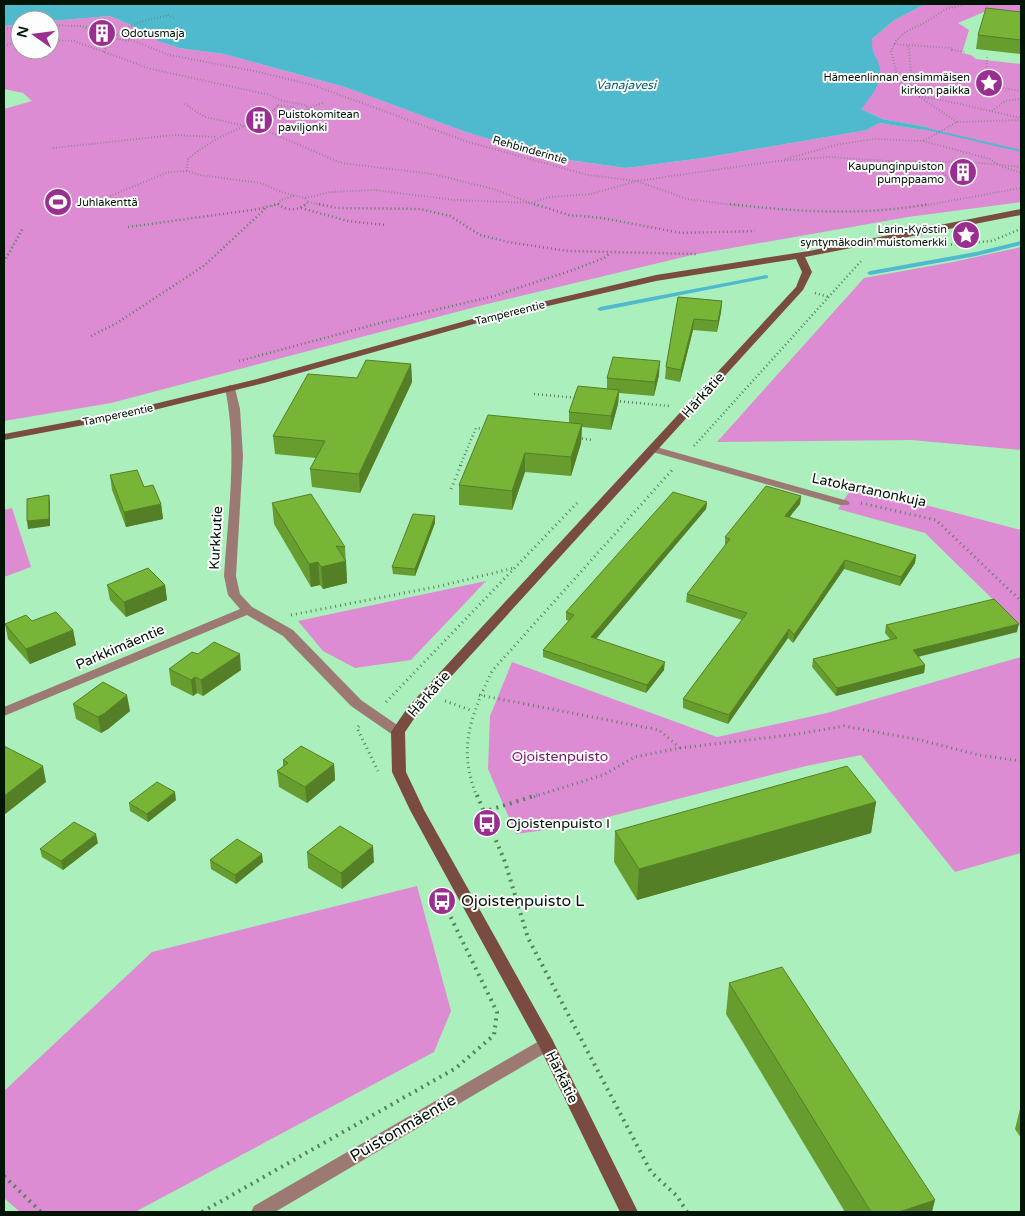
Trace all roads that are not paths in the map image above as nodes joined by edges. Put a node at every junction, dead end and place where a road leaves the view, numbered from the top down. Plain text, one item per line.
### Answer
1 (1021, 212) edge
2 (799, 255) junction
3 (230, 388) junction
4 (4, 436) edge
5 (653, 449) junction
6 (844, 503) road end
7 (248, 610) junction
8 (4, 712) edge
9 (398, 732) junction
10 (546, 1044) junction
11 (260, 1212) edge
12 (629, 1212) edge

1 - 2 main road, Tampereentie
2 - 3 main road, Tampereentie
2 - 5 main road, Härkätie
3 - 4 main road, Tampereentie
3 - 7 street, Kurkkutie
5 - 6 street, Latokartanonkuja
5 - 9 main road, Härkätie
7 - 8 street, Parkkimäentie
7 - 9 street, Kurkkutie
9 - 10 main road, Härkätie
10 - 11 street, Puistonmäentie
10 - 12 main road, Härkätie

